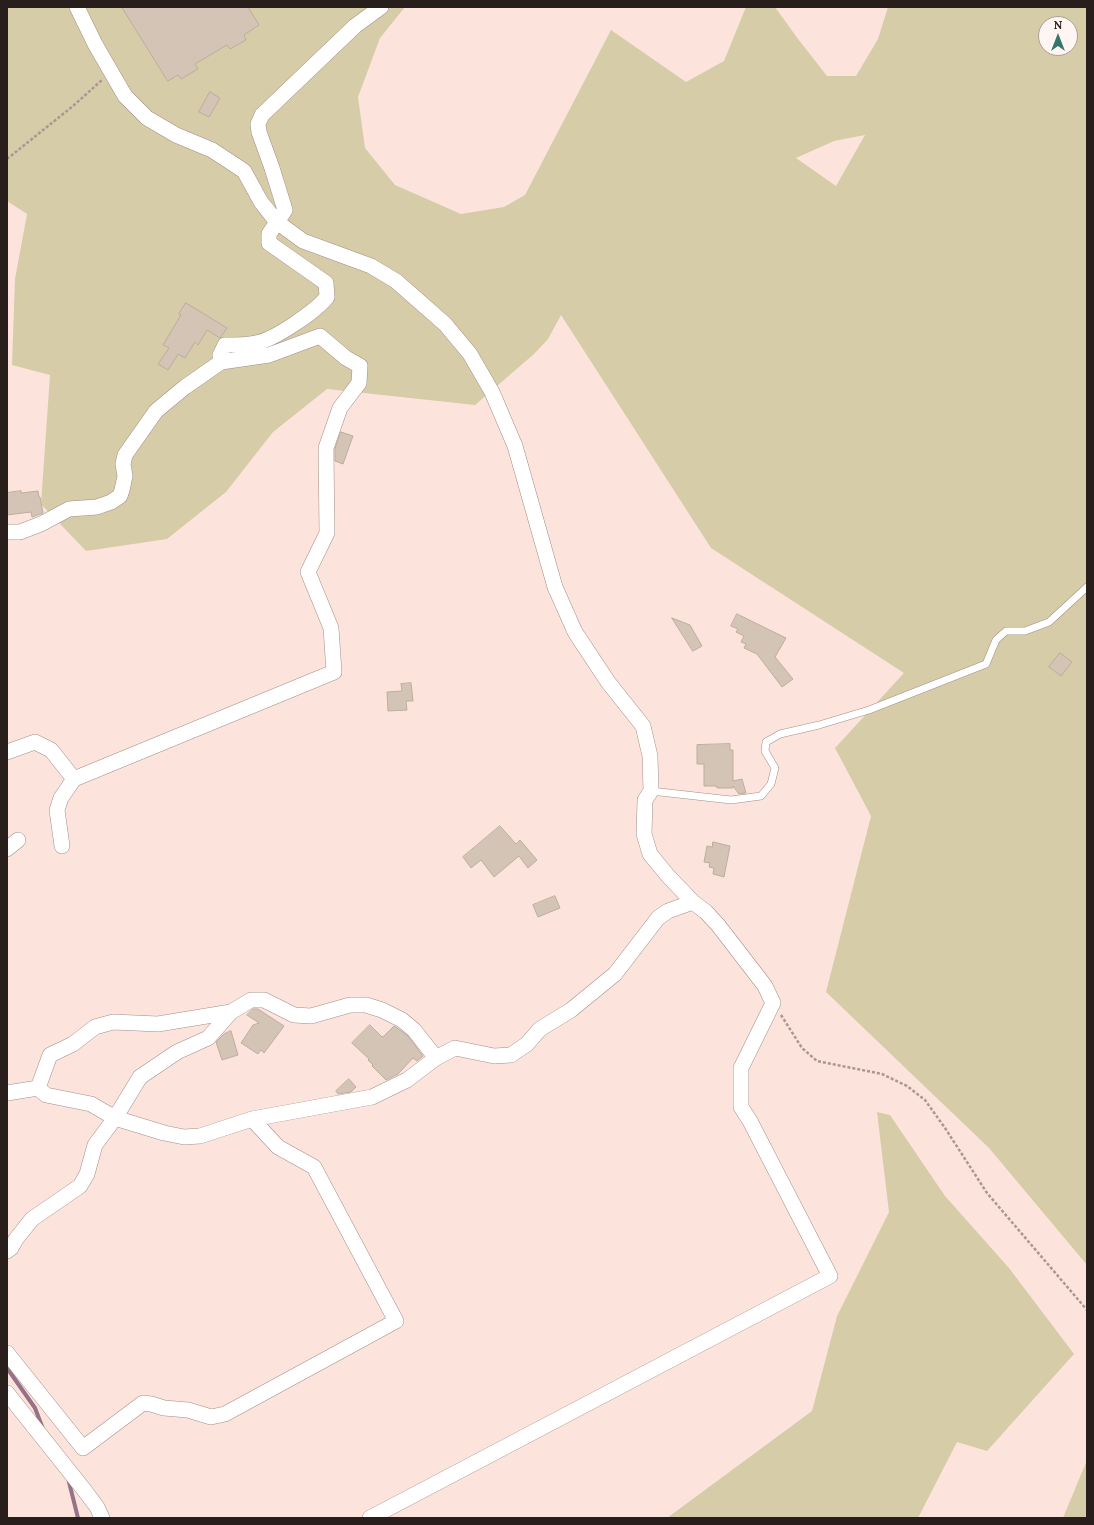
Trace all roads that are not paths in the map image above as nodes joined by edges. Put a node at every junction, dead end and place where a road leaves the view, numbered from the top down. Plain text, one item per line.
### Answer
1 (77, 7) edge
2 (381, 7) edge
3 (277, 222) junction
4 (221, 362) junction
5 (7, 532) edge
6 (1087, 588) edge
7 (7, 752) edge
8 (74, 779) junction
9 (651, 791) junction
10 (62, 846) dead end
11 (693, 902) junction
12 (231, 1012) junction
13 (436, 1058) junction
14 (38, 1088) junction
15 (7, 1093) edge
16 (115, 1118) junction
17 (252, 1119) junction
18 (7, 1251) edge
19 (7, 1353) edge
20 (7, 1393) edge
21 (102, 1518) edge
22 (370, 1518) edge

1 - 3 street
2 - 3 street
3 - 4 street
3 - 9 street
4 - 5 street
4 - 8 street
6 - 9 lane
7 - 8 street
8 - 10 street
9 - 11 street
11 - 13 street
11 - 22 street
12 - 13 street
12 - 14 street
12 - 16 street
13 - 17 street
14 - 15 street
14 - 16 street
16 - 17 street
16 - 18 street
17 - 19 street
20 - 21 street

